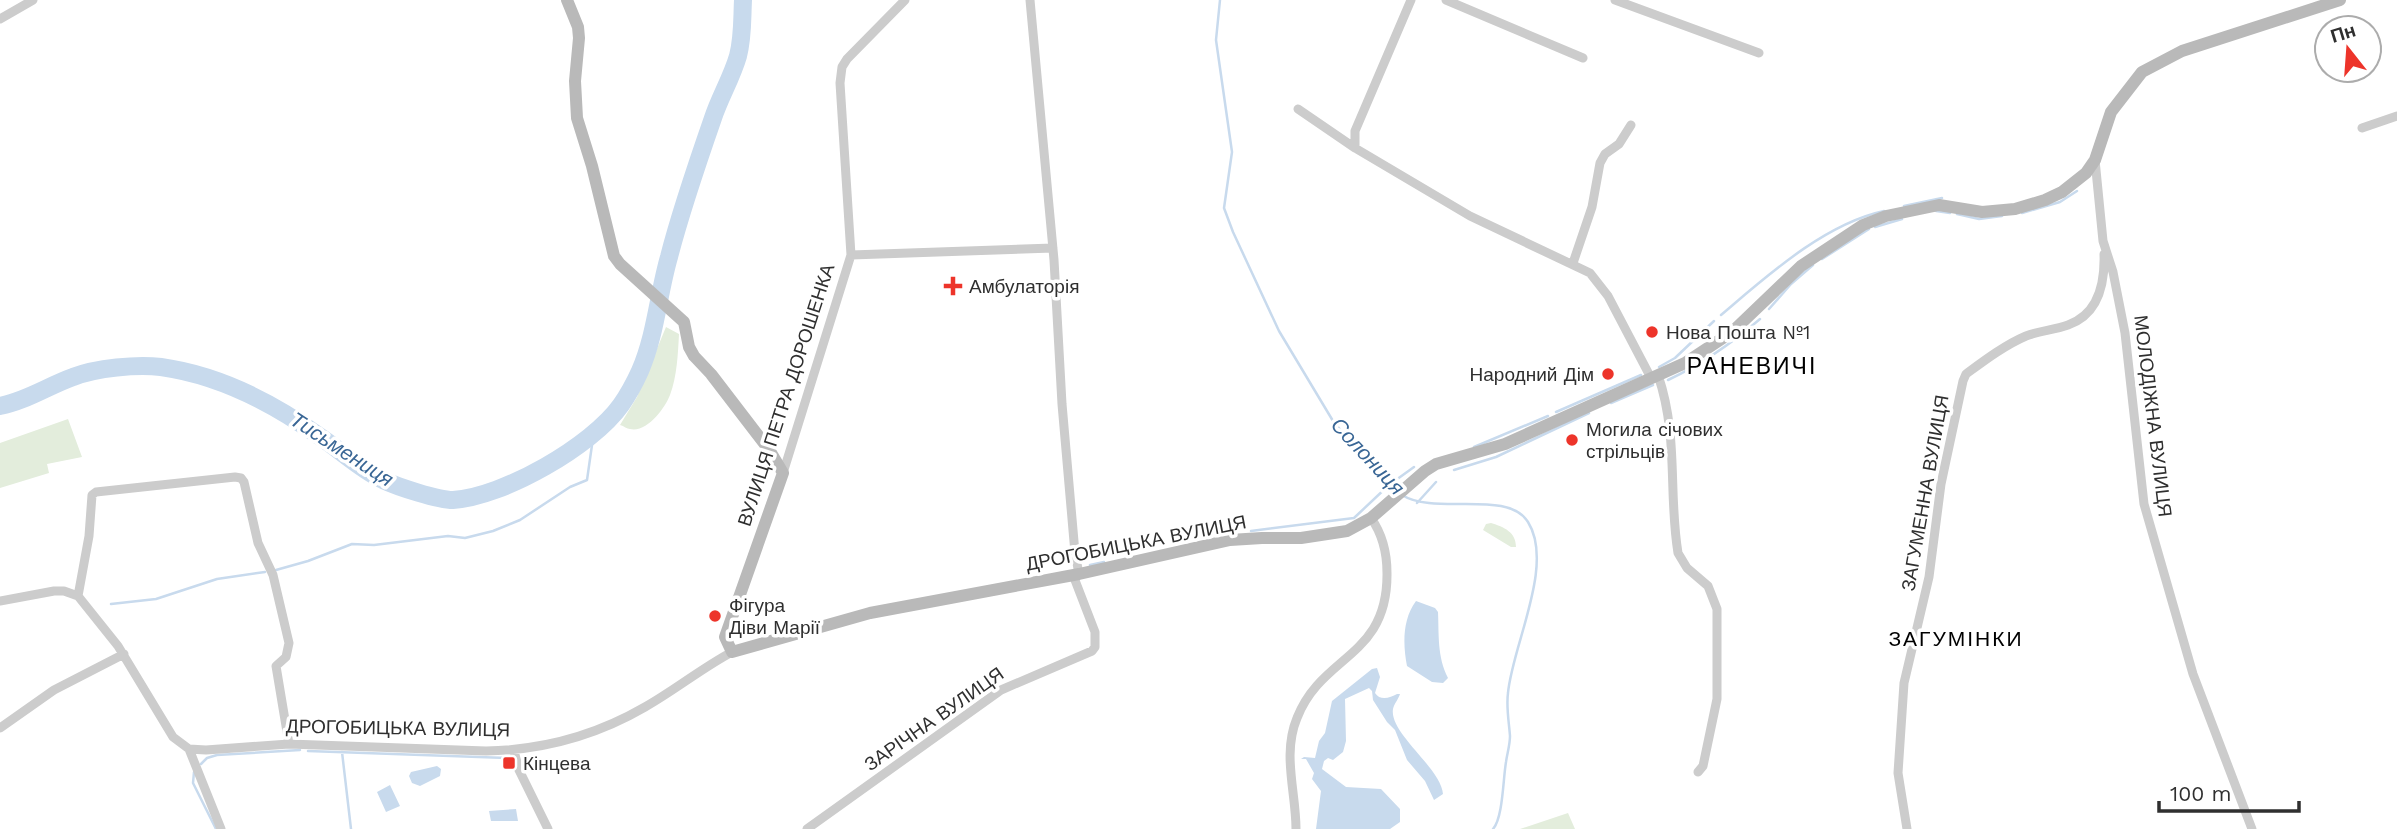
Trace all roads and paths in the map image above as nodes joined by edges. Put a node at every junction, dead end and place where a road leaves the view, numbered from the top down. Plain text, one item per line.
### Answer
1 (33, 0) edge
2 (567, 0) edge
3 (905, 0) edge
4 (1030, 0) edge
5 (1410, 0) edge
6 (1446, 0) edge
7 (1615, 0) edge
8 (2340, 0) edge
9 (0, 19) edge
10 (1759, 53) dead end
11 (1583, 58) dead end
12 (1298, 109) dead end
13 (2397, 116) edge
14 (1631, 125) dead end
15 (2362, 128) dead end
16 (1355, 148) junction
17 (2095, 160) junction
18 (2103, 241) junction
19 (1053, 248) junction
20 (850, 255) junction
21 (1573, 263) junction
22 (1655, 377) junction
23 (783, 473) junction
24 (1371, 518) junction
25 (1076, 575) junction
26 (78, 596) junction
27 (0, 601) edge
28 (732, 652) junction
29 (124, 654) junction
30 (0, 728) edge
31 (289, 744) junction
32 (189, 749) junction
33 (514, 751) junction
34 (1698, 772) dead end
35 (221, 829) edge
36 (548, 829) edge
37 (807, 829) edge
38 (1296, 829) edge
39 (1907, 829) edge
40 (2252, 829) edge

1 - 9 street
2 - 23 street
3 - 20 street, ВУЛИЦЯ ПЕТРА ДОРОШЕНКА
4 - 19 street
5 - 16 street
6 - 11 street
7 - 10 street
8 - 17 street, ДРОГОБИЦЬКА ВУЛИЦЯ
12 - 16 street
13 - 15 street
14 - 21 street
16 - 21 street
17 - 18 street, МОЛОДІЖНА ВУЛИЦЯ
17 - 22 street, ДРОГОБИЦЬКА ВУЛИЦЯ
18 - 39 street, ЗАГУМЕННА ВУЛИЦЯ
18 - 40 street, МОЛОДІЖНА ВУЛИЦЯ
19 - 20 street
19 - 25 street
20 - 23 street, ВУЛИЦЯ ПЕТРА ДОРОШЕНКА
21 - 22 street
22 - 24 street, ДРОГОБИЦЬКА ВУЛИЦЯ
22 - 34 street
23 - 28 street, ВУЛИЦЯ ПЕТРА ДОРОШЕНКА
24 - 25 street, ДРОГОБИЦЬКА ВУЛИЦЯ
24 - 38 street
25 - 28 street, ДРОГОБИЦЬКА ВУЛИЦЯ
25 - 37 street, ЗАРІЧНА ВУЛИЦЯ
26 - 27 street
26 - 29 street
26 - 31 street
28 - 33 street, ДРОГОБИЦЬКА ВУЛИЦЯ
29 - 30 street
29 - 32 street
31 - 32 street, ДРОГОБИЦЬКА ВУЛИЦЯ
31 - 33 street, ДРОГОБИЦЬКА ВУЛИЦЯ
32 - 35 street
33 - 36 street

